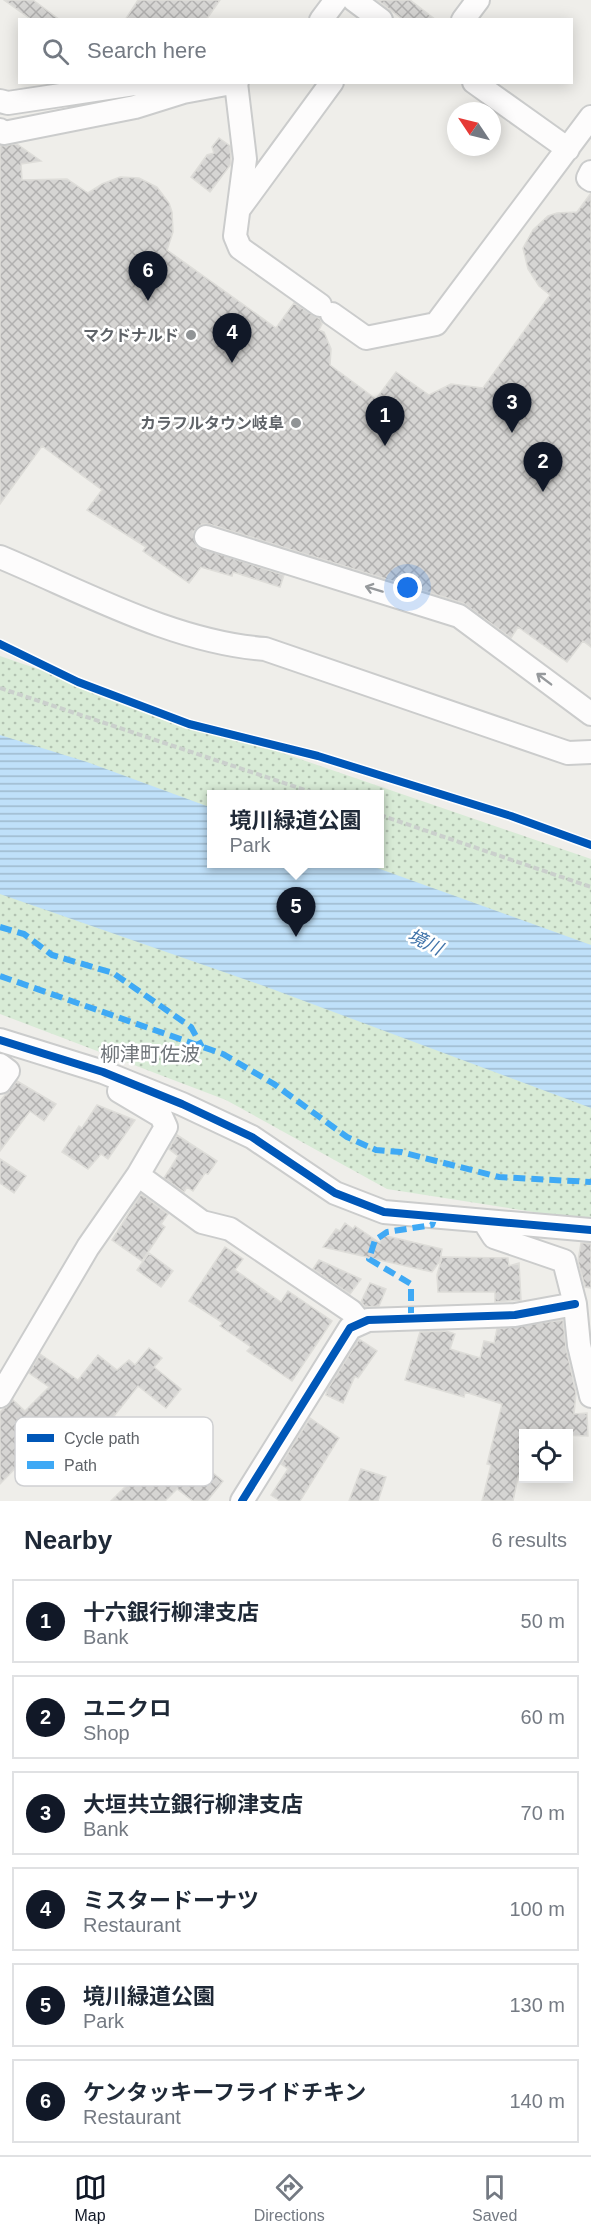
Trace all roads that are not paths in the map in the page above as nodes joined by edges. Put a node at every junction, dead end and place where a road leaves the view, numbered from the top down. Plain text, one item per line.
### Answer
1 (336, 0) edge
2 (354, 0) edge
3 (478, 0) edge
4 (322, 18) edge
5 (379, 18) edge
6 (464, 18) edge
7 (228, 84) edge
8 (236, 84) edge
9 (331, 84) edge
10 (477, 84) edge
11 (175, 91) junction
12 (0, 101) edge
13 (0, 112) edge
14 (591, 117) edge
15 (0, 132) edge
16 (568, 149) junction
17 (591, 172) edge
18 (591, 180) edge
19 (238, 210) junction
20 (206, 537) dead end
21 (0, 557) edge
22 (580, 699) edge
23 (591, 714) edge
24 (591, 752) edge
25 (0, 1040) edge
26 (0, 1065) edge
27 (103, 1072) junction
28 (0, 1082) edge
29 (138, 1175) junction
30 (485, 1223) junction
31 (591, 1230) edge
32 (575, 1304) junction
33 (361, 1323) junction
34 (0, 1396) edge
35 (591, 1396) edge
36 (242, 1501) edge

1 - 4 street
2 - 5 street
3 - 6 street
7 - 11 street
8 - 19 street
9 - 19 street
10 - 16 street
11 - 12 street
11 - 13 street
11 - 15 street
11 - 15 street
14 - 16 street
16 - 19 street
17 - 18 street
22 -> 20 street
21 - 24 street
22 - 23 street
25 - 27 street
26 - 28 street
27 - 29 street
27 - 30 street
29 - 33 street
29 - 34 street
30 - 31 street
30 - 32 street
32 - 33 street
32 - 35 street
33 - 36 street

